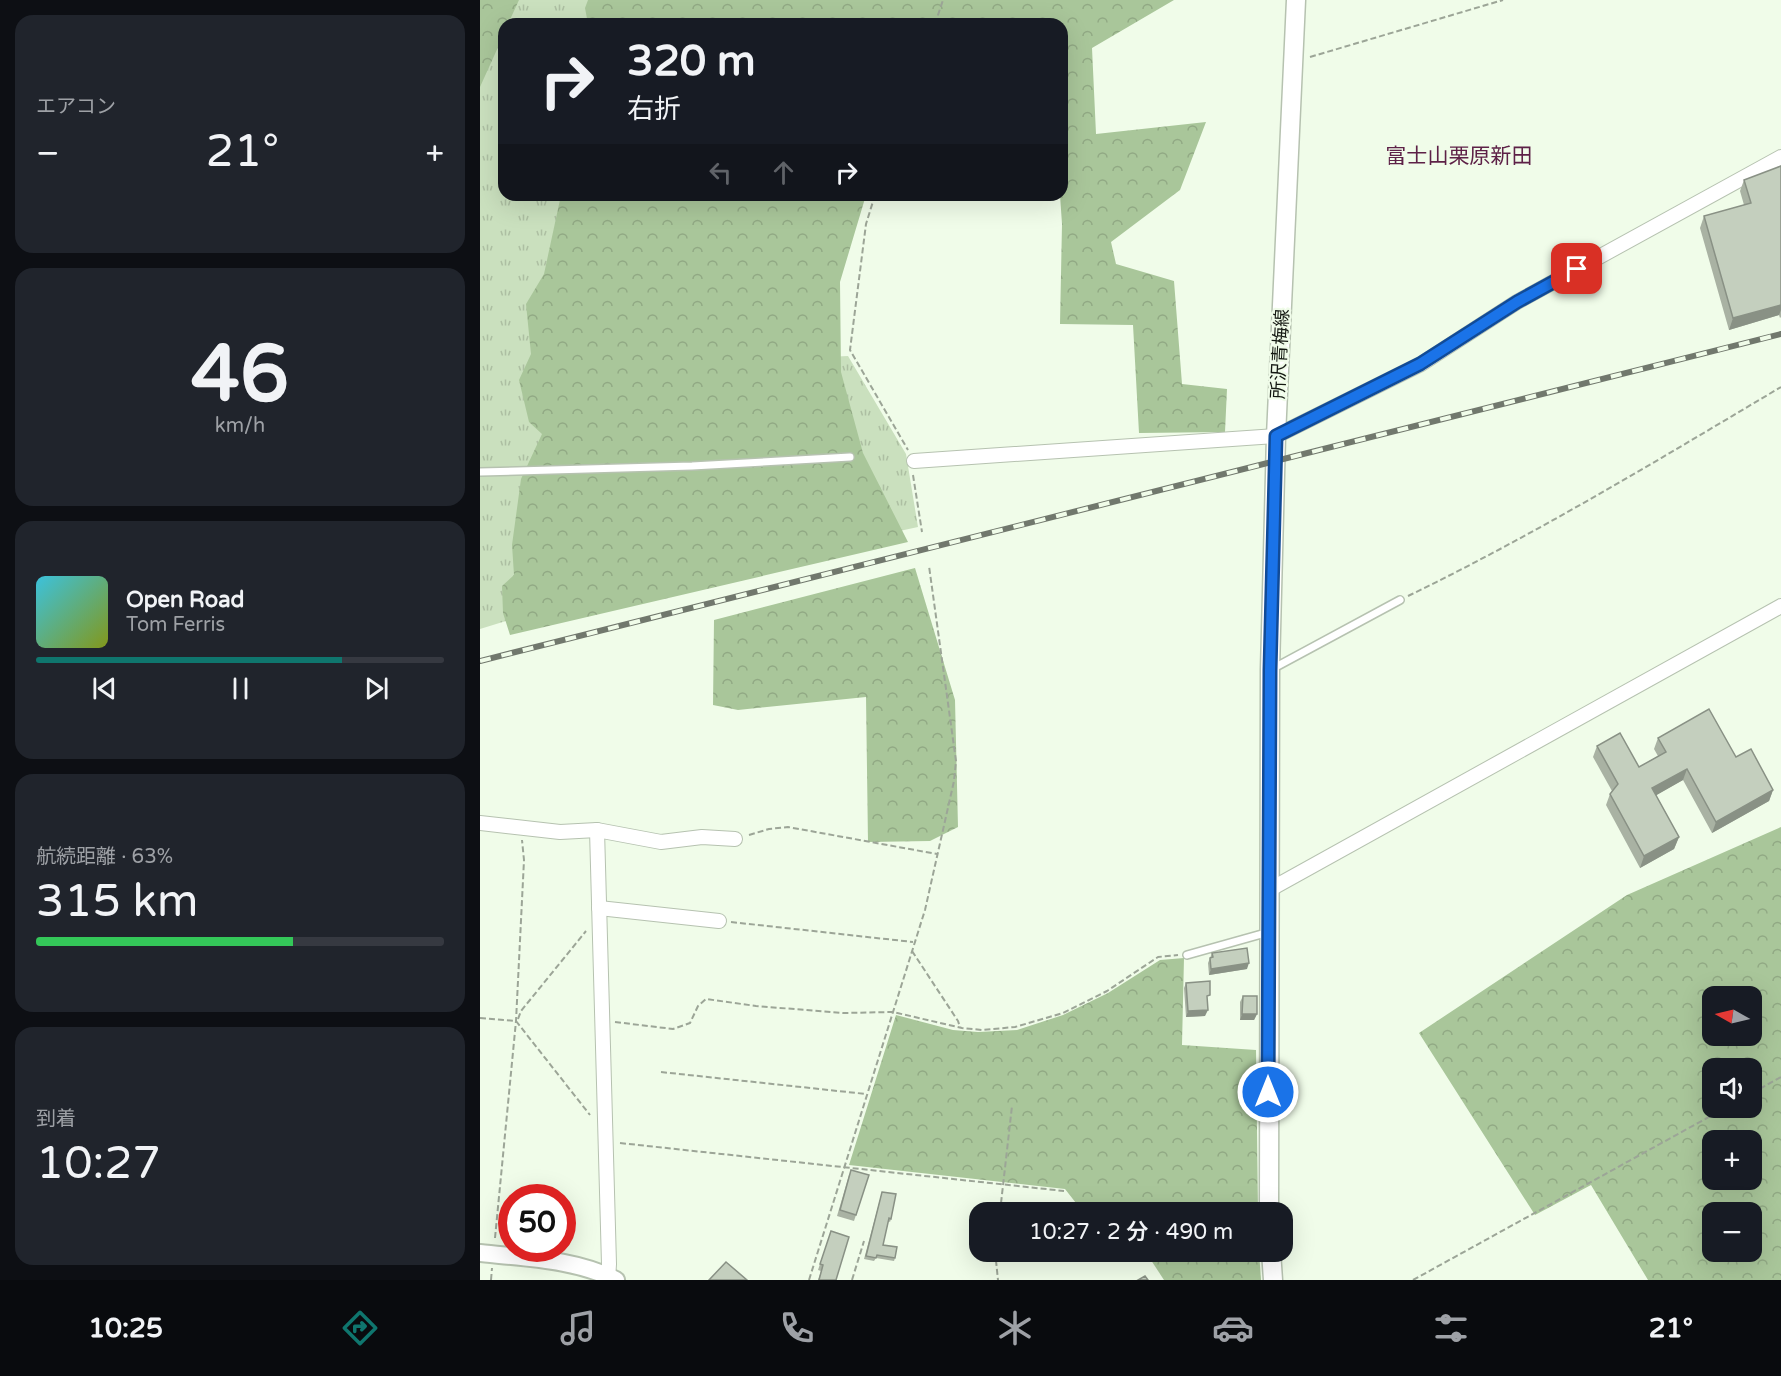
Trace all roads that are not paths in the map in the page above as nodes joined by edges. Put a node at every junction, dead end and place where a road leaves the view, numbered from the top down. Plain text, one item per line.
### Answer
1 (1296, 0) edge
2 (1781, 157) edge
3 (1276, 436) junction
4 (850, 457) dead end
5 (914, 460) road end
6 (480, 472) edge
7 (1400, 600) road end
8 (1781, 606) edge
9 (1270, 670) junction
10 (480, 823) edge
11 (597, 830) junction
12 (735, 839) road end
13 (1269, 890) junction
14 (599, 908) junction
15 (719, 921) road end
16 (1269, 932) junction
17 (1187, 955) road end
18 (1269, 1202) edge
19 (487, 1254) edge
20 (1272, 1262) edge
21 (610, 1278) edge
22 (1273, 1280) edge

1 - 3 main road, 所沢青梅線
2 - 3 street
3 - 5 street
3 - 9 main road, 所沢青梅線
4 - 6 lane
7 - 9 lane
8 - 13 street
9 - 13 main road, 所沢青梅線
10 - 11 street
11 - 12 street
11 - 14 street
13 - 16 main road, 所沢青梅線
14 - 15 street
14 - 21 street
16 - 17 lane
16 - 18 main road, 所沢青梅線
19 - 21 street
20 - 22 main road

